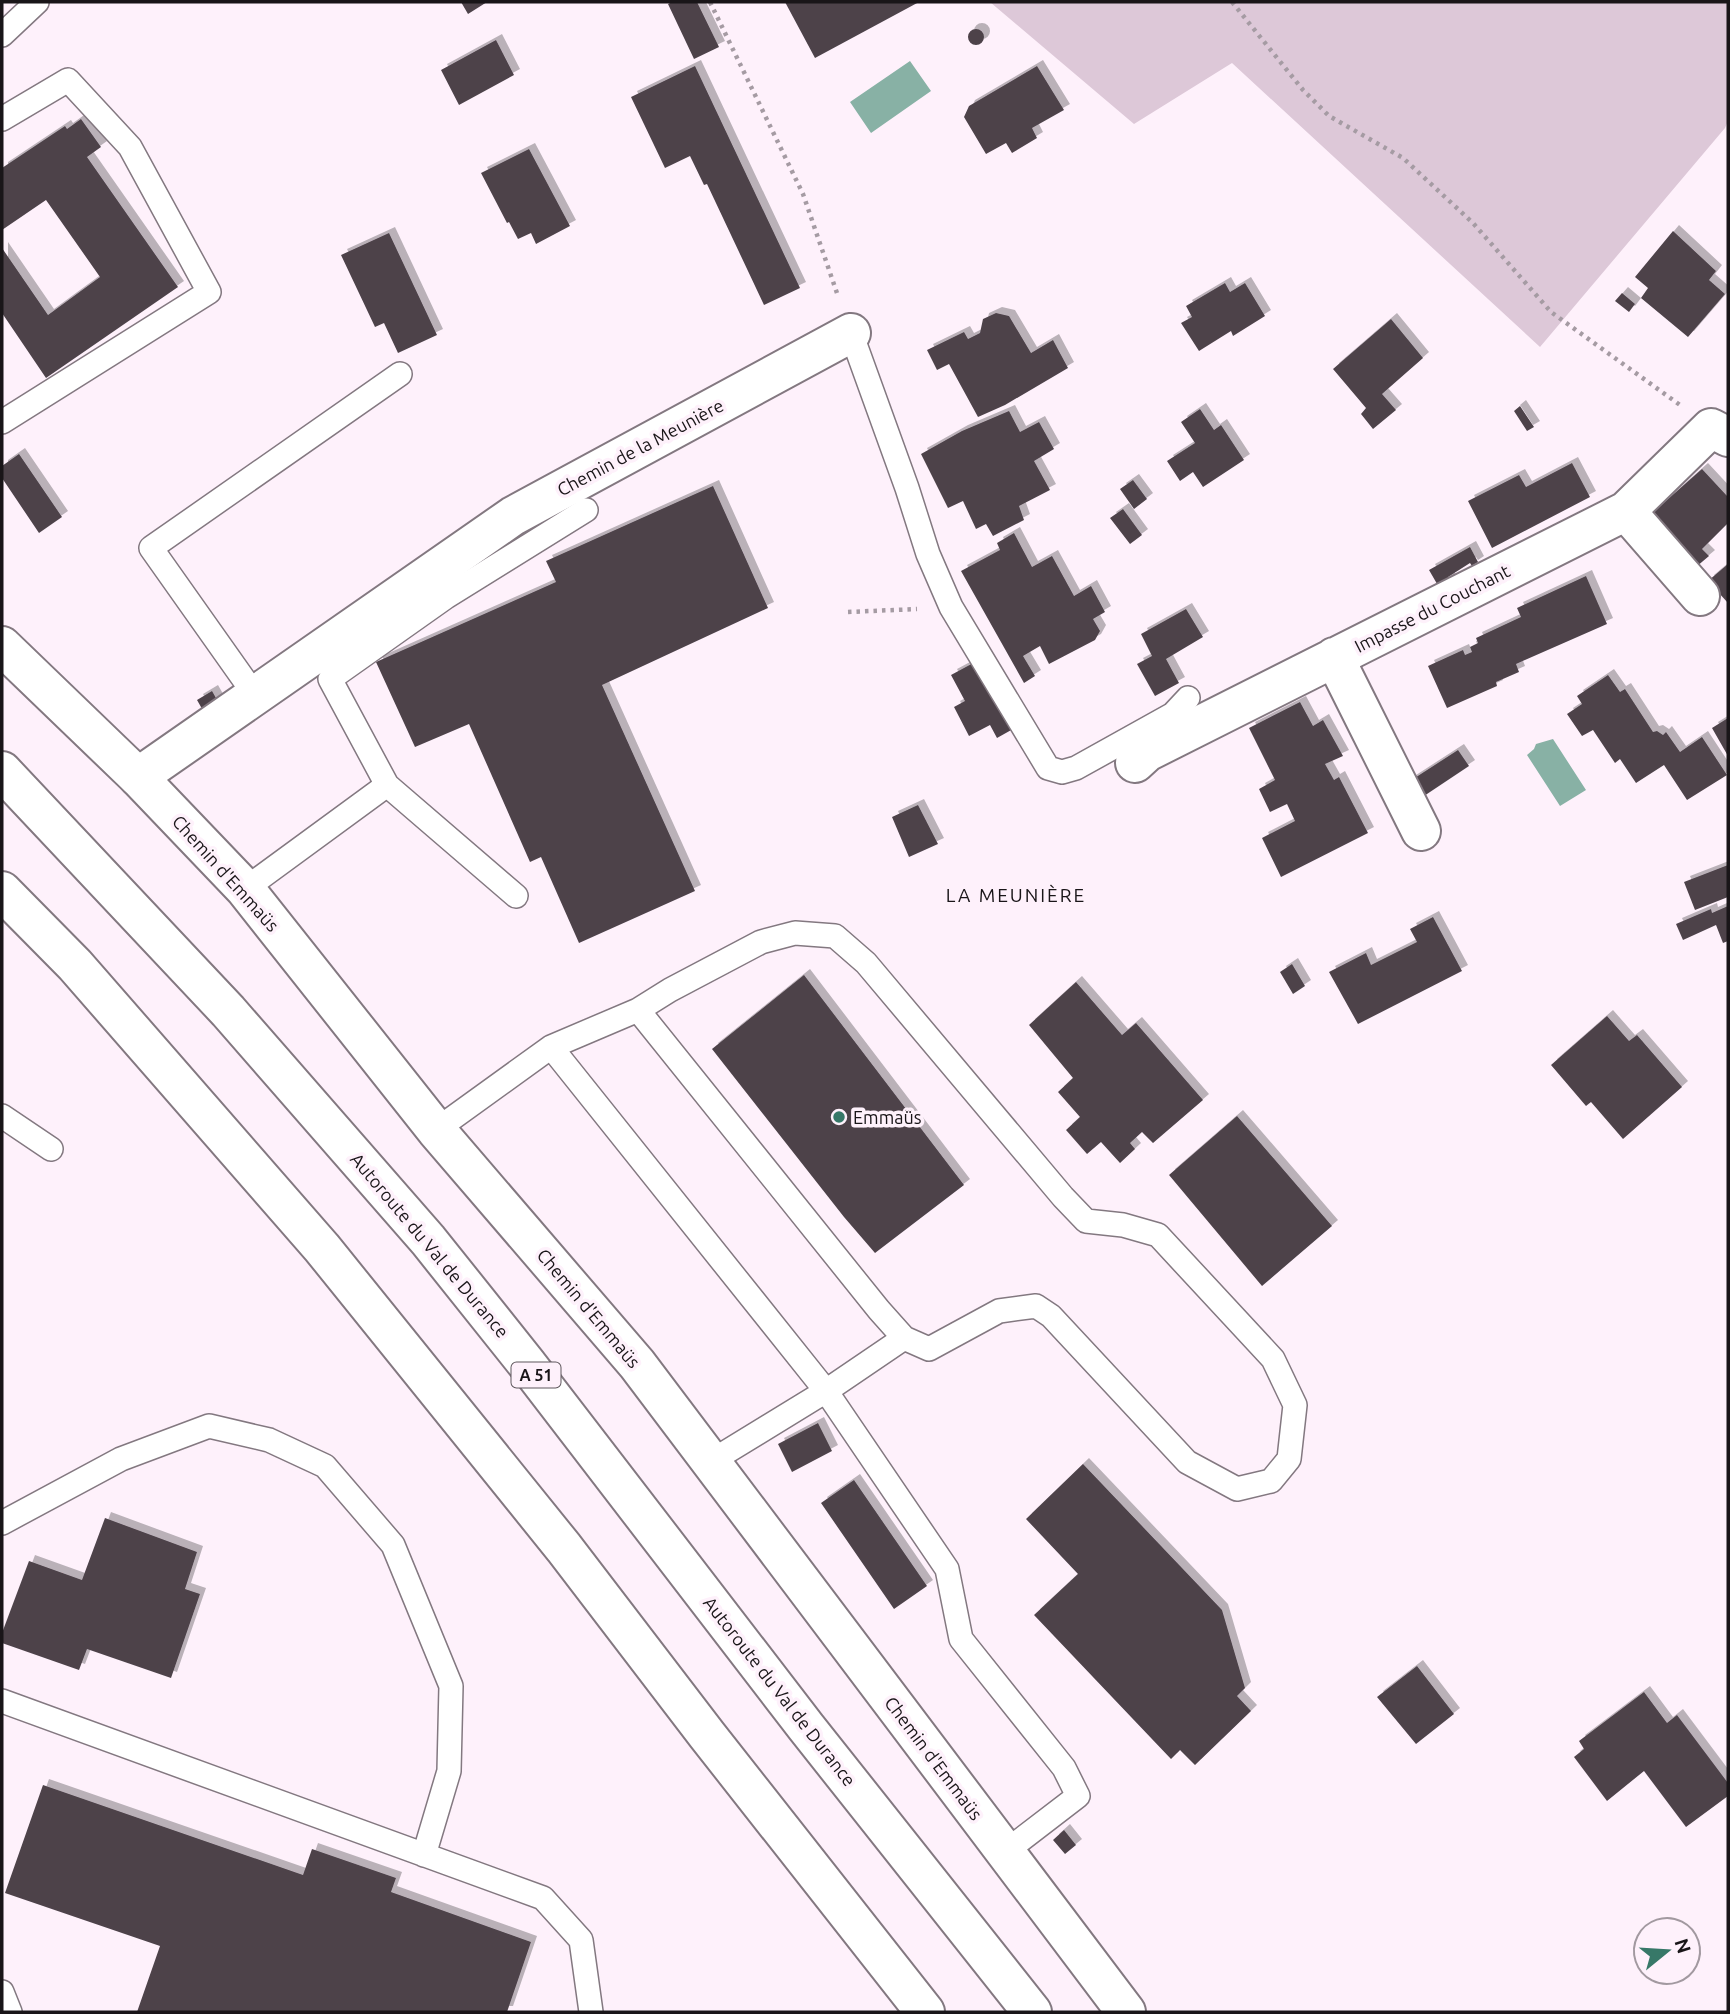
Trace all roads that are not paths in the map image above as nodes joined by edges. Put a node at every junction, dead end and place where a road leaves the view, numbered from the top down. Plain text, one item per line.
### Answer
1 (37, 2) edge
2 (2, 35) edge
3 (2, 119) edge
4 (851, 333) joint
5 (400, 374) dead end
6 (2, 422) edge
7 (1720, 432) edge
8 (586, 510) dead end
9 (1626, 511) junction
10 (1700, 596) dead end
11 (2, 646) edge
12 (1334, 657) junction
13 (255, 695) junction
14 (1188, 698) dead end
15 (1135, 764) dead end
16 (2, 771) edge
17 (138, 777) junction
18 (387, 785) junction
19 (1421, 831) dead end
20 (245, 890) junction
21 (2, 891) edge
22 (516, 897) dead end
23 (638, 1010) junction
24 (551, 1047) junction
25 (2, 1116) edge
26 (436, 1130) junction
27 (51, 1149) dead end
28 (904, 1338) junction
29 (826, 1391) junction
30 (710, 1462) junction
31 (2, 1523) edge
32 (2, 1701) edge
33 (1004, 1852) junction
34 (424, 1855) junction
35 (2, 1992) edge
36 (10, 2012) edge
37 (591, 2012) edge
38 (925, 2012) edge
39 (1032, 2012) edge
40 (1126, 2012) edge

1 - 2 lane
3 - 6 lane
4 - 13 main road, Chemin de la Meunière
4 - 14 lane
5 - 13 lane
7 - 9 main road, Impasse du Couchant
8 - 18 lane
9 - 10 main road
9 - 12 main road, Impasse du Couchant
11 - 17 main road, Chemin d'Emmaüs
12 - 15 main road, Impasse du Couchant
12 - 19 main road
13 - 17 main road, Chemin de la Meunière
16 - 39 main road, Autoroute du Val de Durance / A 51
17 - 20 main road, Chemin d'Emmaüs
18 - 20 lane
18 - 22 lane
20 - 26 main road, Chemin d'Emmaüs
21 - 38 main road
23 - 24 lane
23 - 28 lane
23 - 28 lane
24 - 26 lane
24 - 29 lane
25 - 27 lane
26 - 30 main road, Chemin d'Emmaüs
28 - 29 lane
29 - 30 lane
29 - 33 lane
30 - 33 main road, Chemin d'Emmaüs
31 - 34 lane
32 - 34 lane
33 - 40 main road, Chemin d'Emmaüs
34 - 37 lane
35 - 36 lane

